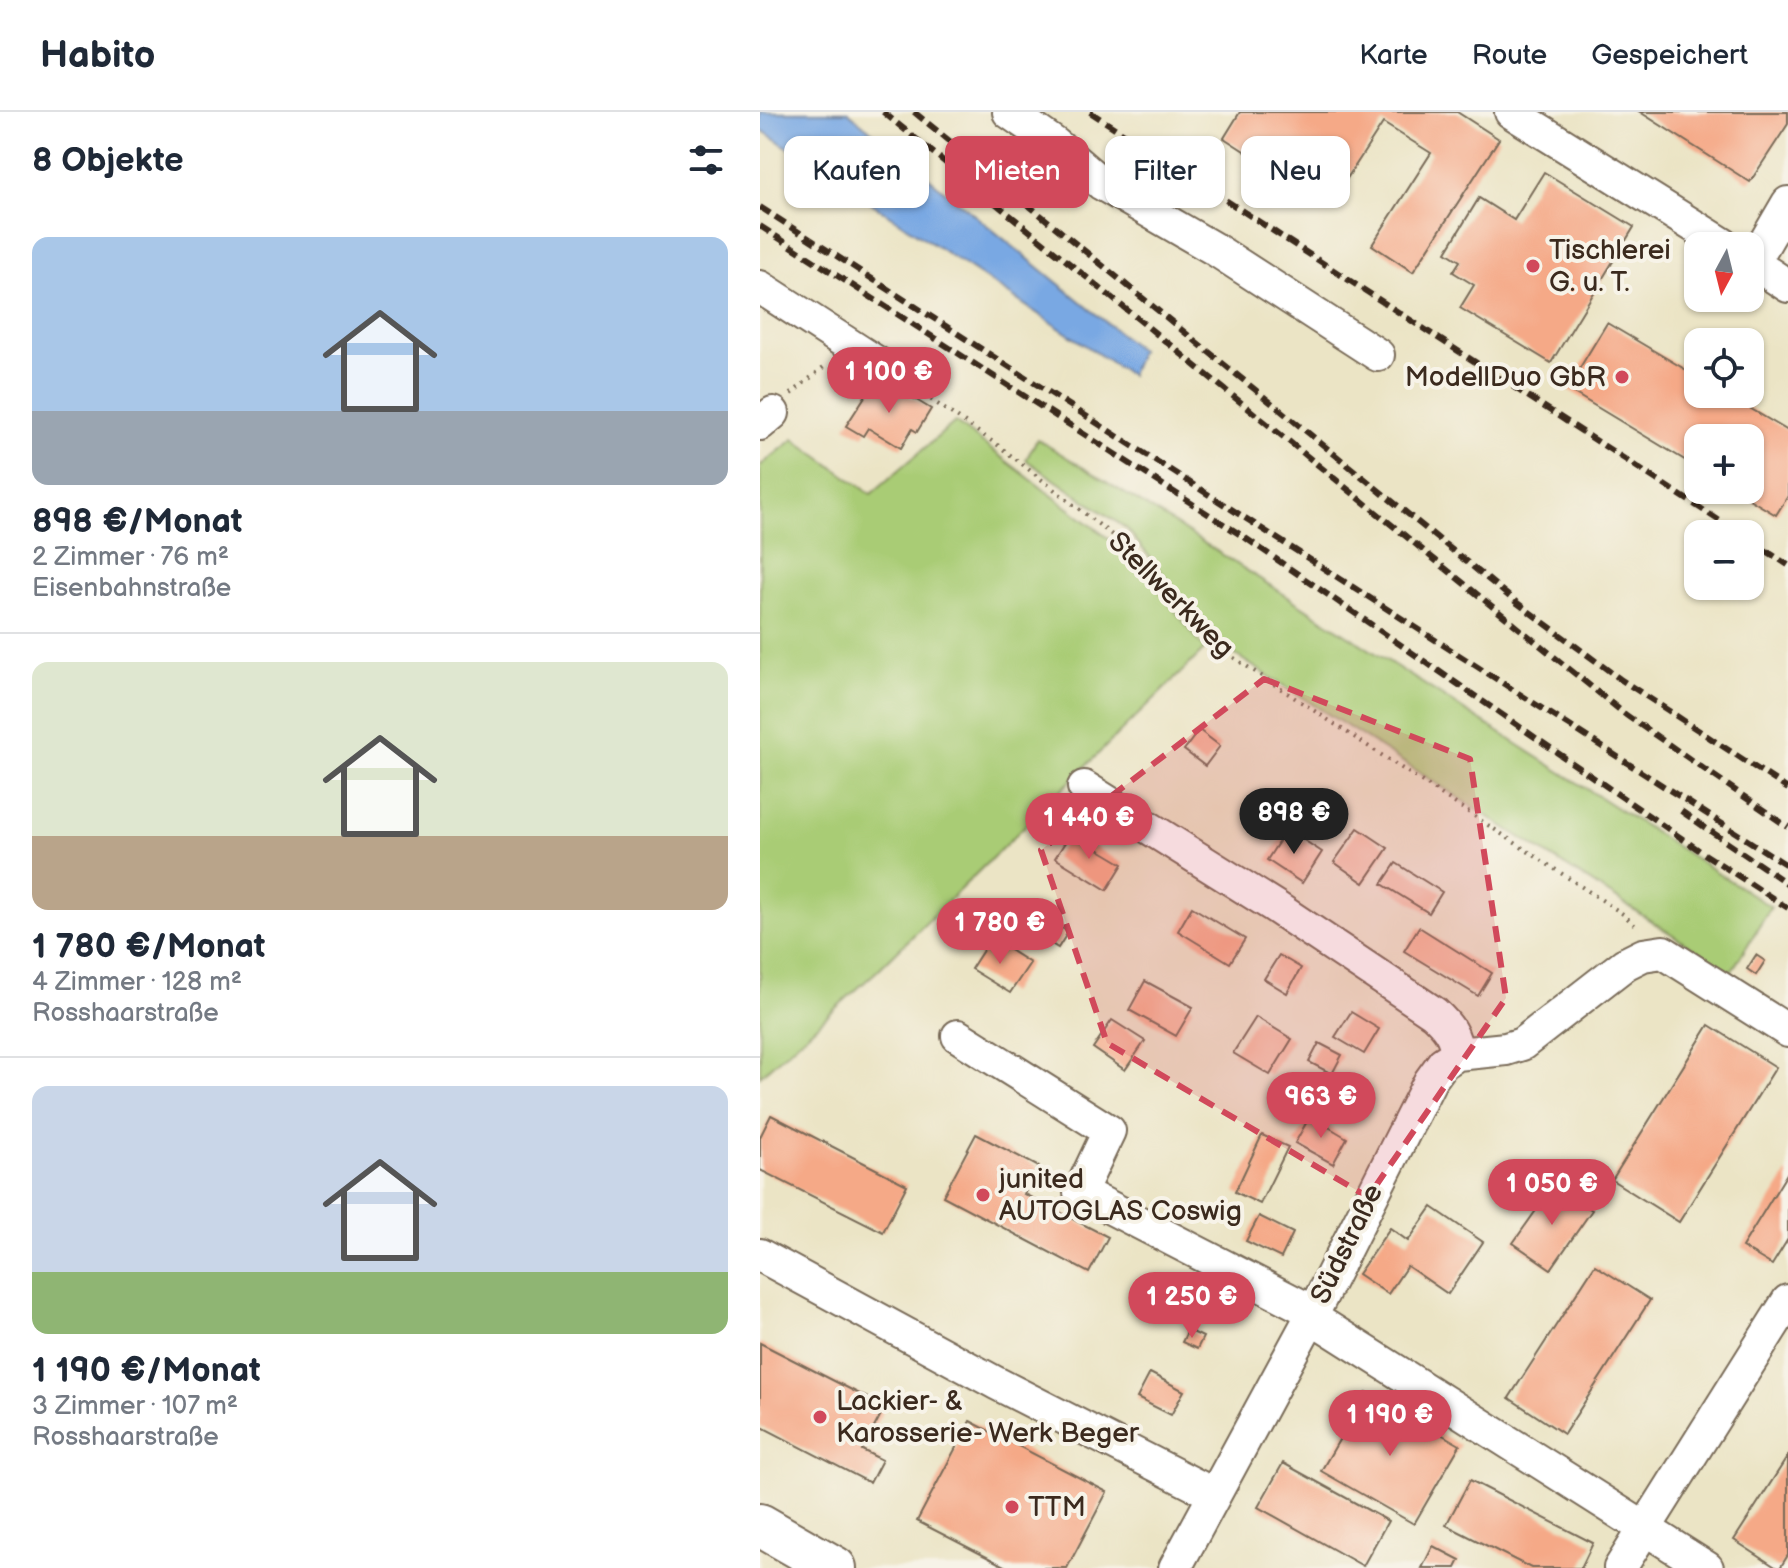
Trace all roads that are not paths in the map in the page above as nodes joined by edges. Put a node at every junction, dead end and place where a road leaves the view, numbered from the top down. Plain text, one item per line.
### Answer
1 (1009, 112) edge
2 (1511, 112) edge
3 (1554, 123) edge
4 (1788, 203) edge
5 (1706, 232) edge
6 (1764, 242) edge
7 (1764, 270) edge
8 (1788, 286) edge
9 (760, 287) edge
10 (1378, 355) dead end
11 (888, 370) road end
12 (1084, 787) dead end
13 (1788, 1031) edge
14 (958, 1036) dead end
15 (1457, 1054) junction
16 (760, 1255) edge
17 (1788, 1301) edge
18 (1312, 1315) junction
19 (1213, 1494) junction
20 (760, 1525) edge
21 (1645, 1527) junction
22 (835, 1568) edge
23 (1175, 1568) edge
24 (1620, 1568) edge
25 (1707, 1568) edge

1 - 10 street
2 - 3 street
3 - 5 street
4 - 6 street
7 - 8 street
9 - 11 street
12 - 15 street
13 - 15 street
14 - 18 street
15 - 18 street, Südstraße
16 - 19 street
17 - 21 street
18 - 19 street, Südstraße
18 - 21 street
19 - 23 street, Südstraße
20 - 22 main road
21 - 24 street
21 - 25 street

